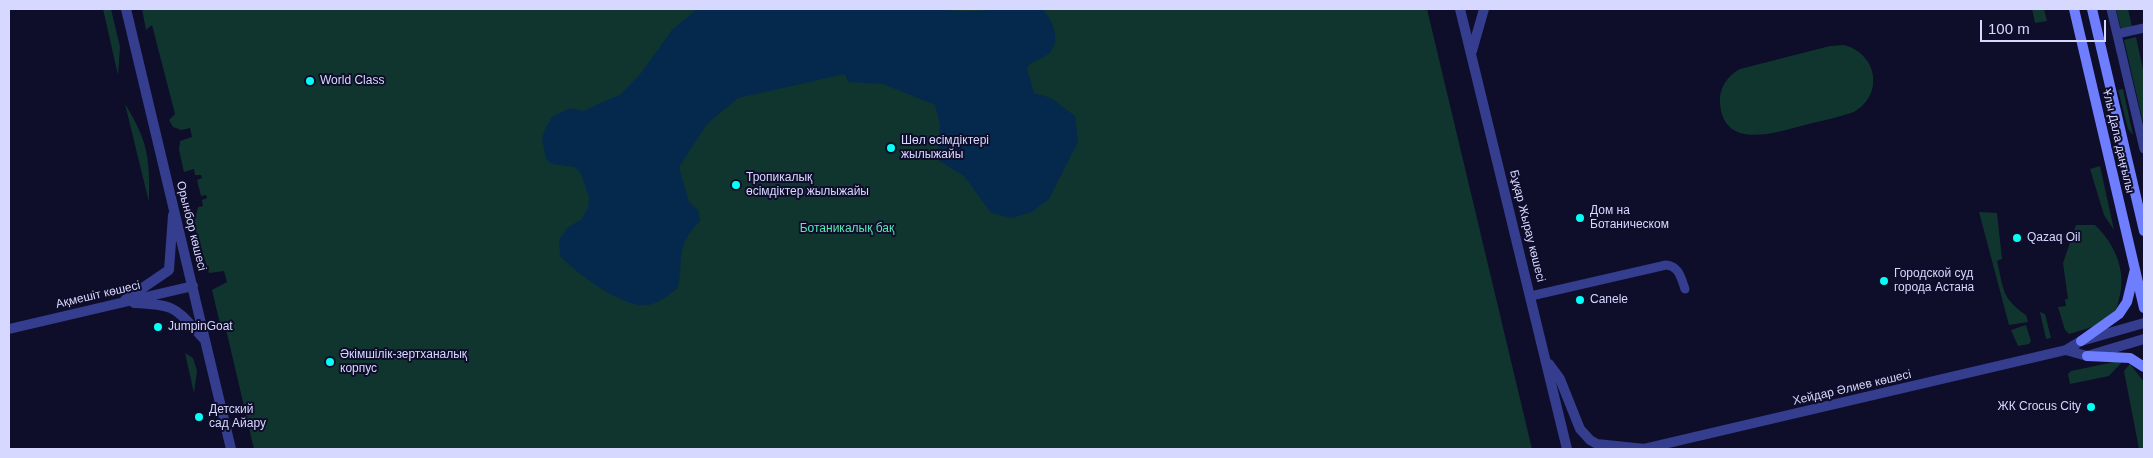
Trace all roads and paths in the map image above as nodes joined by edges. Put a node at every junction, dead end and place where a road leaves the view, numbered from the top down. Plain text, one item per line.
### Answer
1 (126, 9) edge
2 (1460, 9) edge
3 (1484, 9) edge
4 (2074, 9) edge
5 (2092, 9) edge
6 (2111, 9) edge
7 (2144, 28) edge
8 (2116, 34) junction
9 (1472, 51) junction
10 (2144, 148) edge
11 (173, 206) junction
12 (2144, 231) edge
13 (2135, 268) junction
14 (193, 286) junction
15 (1685, 289) dead end
16 (1531, 296) junction
17 (120, 303) junction
18 (2144, 308) edge
19 (2144, 323) edge
20 (9, 329) edge
21 (205, 339) junction
22 (2144, 339) edge
23 (2081, 341) junction
24 (2066, 350) junction
25 (2087, 356) junction
26 (1546, 359) junction
27 (2144, 367) edge
28 (1684, 439) junction
29 (231, 449) edge
30 (1567, 449) edge
31 (1644, 449) edge
32 (1671, 449) edge

1 - 11 street, Орынбор көшесі
2 - 9 street, Бұқар Жырау көшесі
3 - 9 street
4 - 13 main road, Ұлы Дала даңғылы
5 - 12 main road, Ұлы Дала даңғылы
6 - 8 street
7 - 8 street
8 - 10 street
9 - 16 street, Бұқар Жырау көшесі
11 - 14 street, Орынбор көшесі
11 - 17 street
13 - 18 main road, Ұлы Дала даңғылы
13 - 23 main road
14 - 17 street, Ақмешіт көшесі
14 - 21 street, Орынбор көшесі
15 - 16 street
16 - 26 street, Бұқар Жырау көшесі
17 - 20 street, Ақмешіт көшесі
17 - 21 street
19 - 23 street, Хейдар Әлиев көшесі
21 - 29 street, Орынбор көшесі
22 - 25 street
23 - 24 street, Хейдар Әлиев көшесі
24 - 25 street, Хейдар Әлиев көшесі
24 - 28 street, Хейдар Әлиев көшесі
25 - 27 main road
26 - 30 street, Бұқар Жырау көшесі
26 - 31 street
28 - 31 street, Хейдар Әлиев көшесі
28 - 32 street

